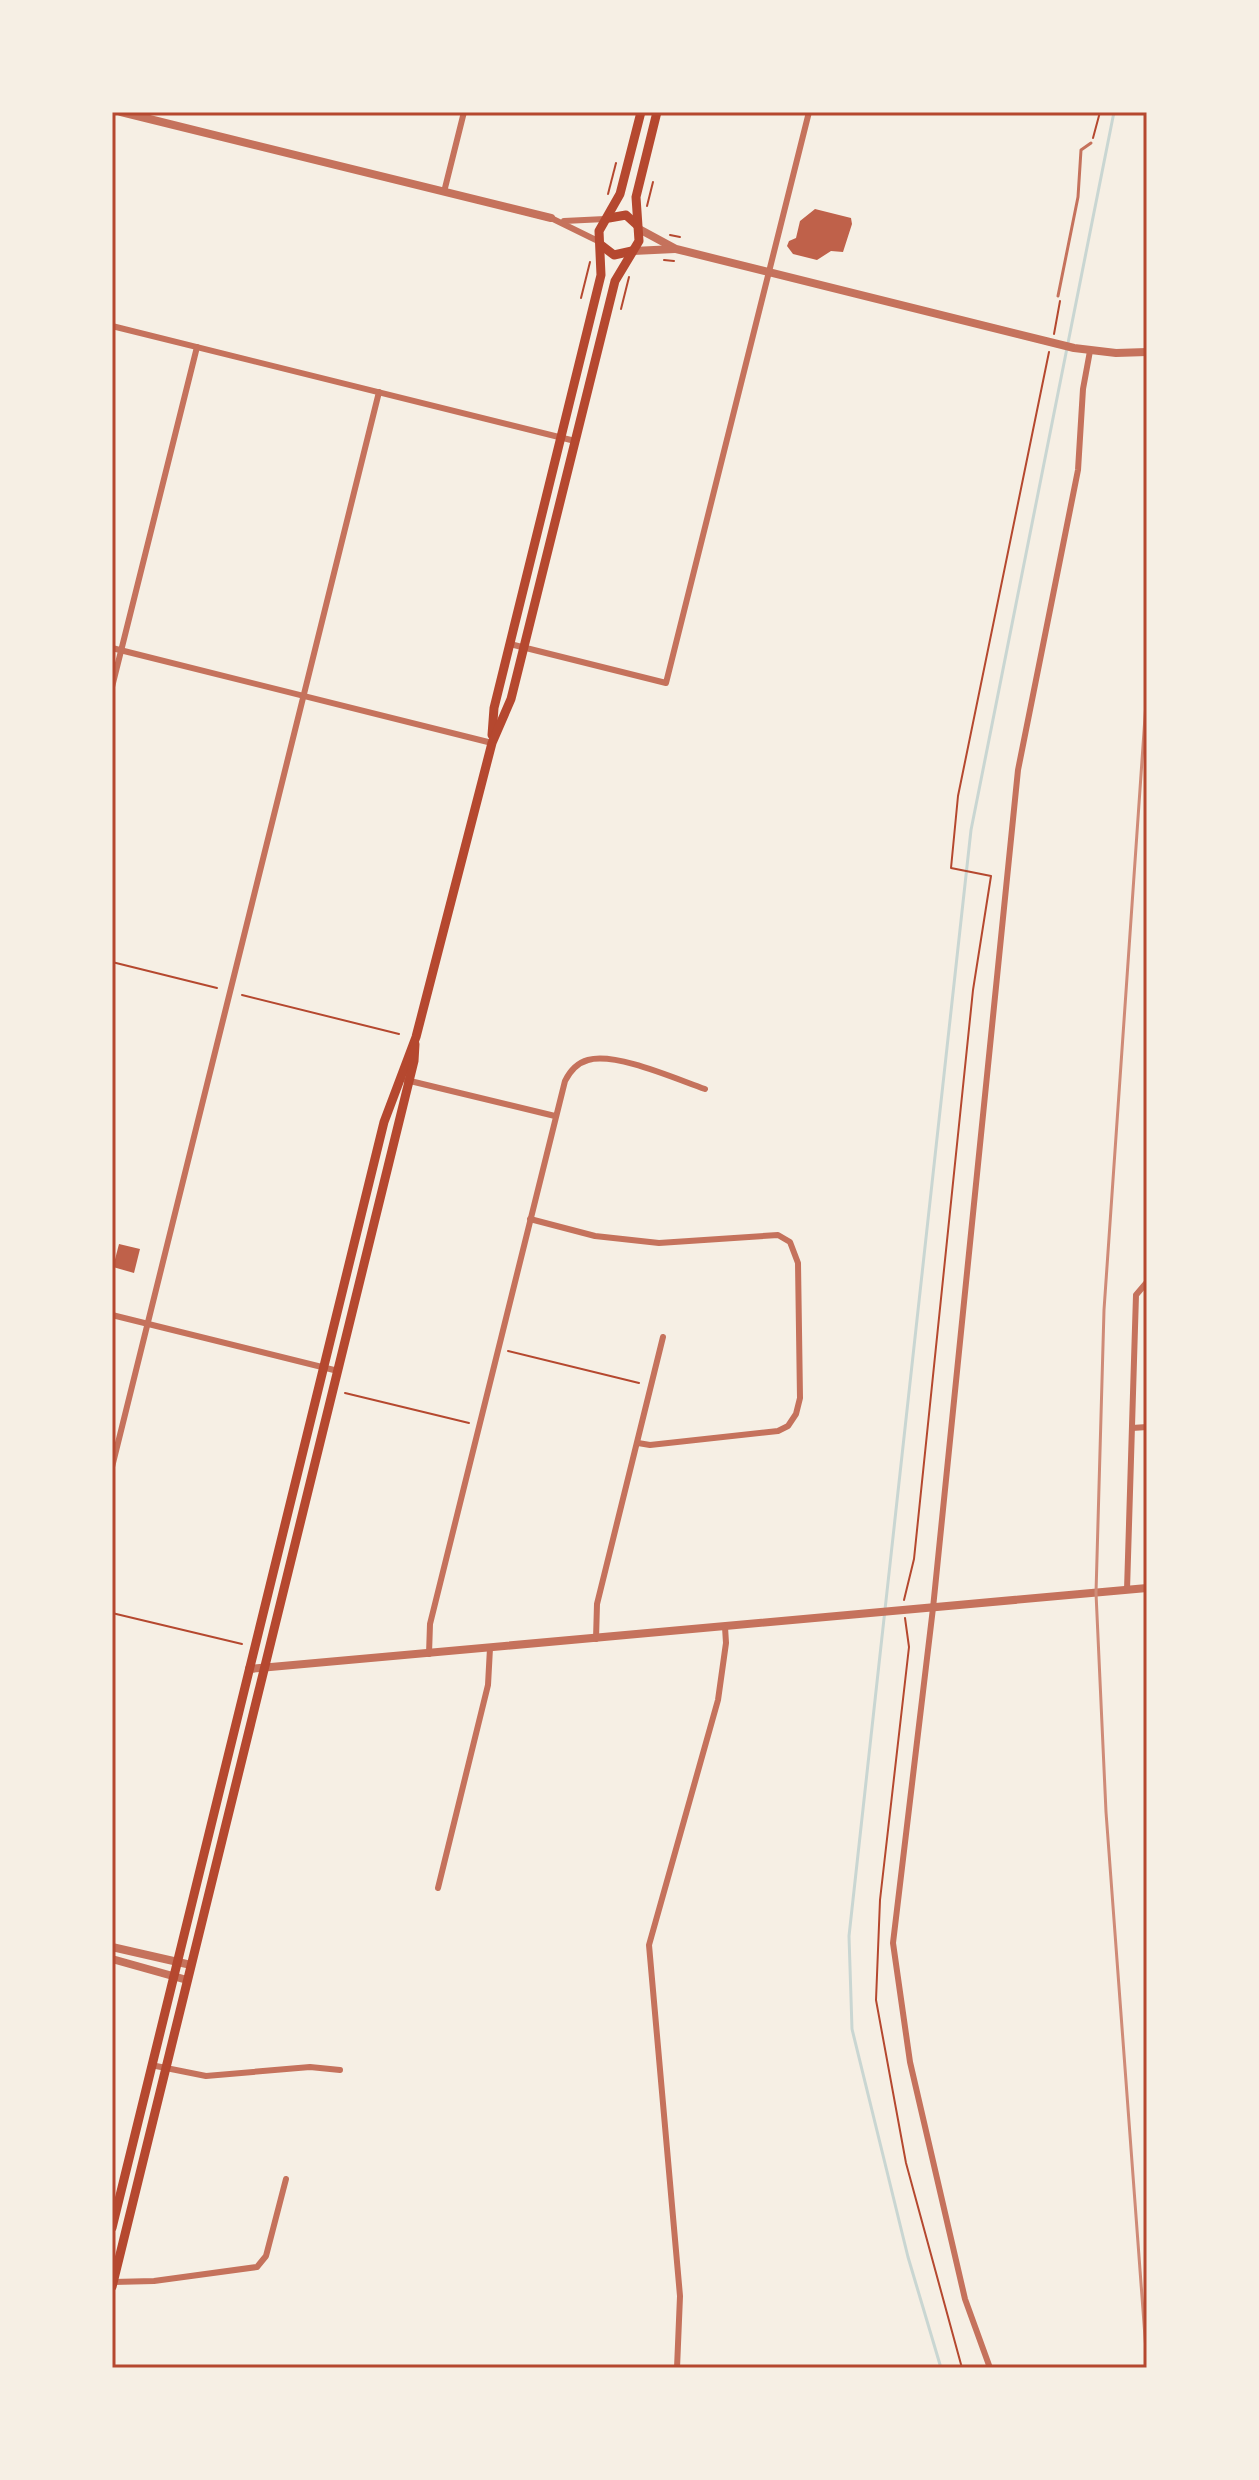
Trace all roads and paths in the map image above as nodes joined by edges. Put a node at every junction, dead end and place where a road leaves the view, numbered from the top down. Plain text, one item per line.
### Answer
1 (121, 112) edge
2 (464, 112) edge
3 (641, 112) edge
4 (657, 112) edge
5 (809, 112) edge
6 (1100, 112) edge
7 (1091, 143) joint
8 (616, 166) dead end
9 (651, 183) dead end
10 (444, 192) junction
11 (605, 202) dead end
12 (646, 211) dead end
13 (551, 218) joint
14 (607, 218) junction
15 (561, 221) junction
16 (638, 228) junction
17 (662, 233) dead end
18 (680, 237) dead end
19 (600, 243) junction
20 (676, 249) junction
21 (632, 251) junction
22 (592, 256) dead end
23 (657, 258) dead end
24 (673, 260) dead end
25 (632, 267) dead end
26 (769, 273) junction
27 (584, 289) junction
28 (585, 294) dead end
29 (1058, 296) joint
30 (581, 298) dead end
31 (621, 307) dead end
32 (112, 326) edge
33 (1054, 332) dead end
34 (197, 347) junction
35 (1090, 351) junction
36 (1147, 352) edge
37 (1049, 354) dead end
38 (379, 392) junction
39 (561, 438) junction
40 (575, 441) junction
41 (510, 644) junction
42 (524, 647) junction
43 (112, 648) edge
44 (121, 650) junction
45 (112, 687) edge
46 (303, 696) junction
47 (492, 743) junction
48 (112, 962) edge
49 (217, 988) dead end
50 (242, 995) dead end
51 (399, 1034) dead end
52 (416, 1037) junction
53 (398, 1078) junction
54 (410, 1081) junction
55 (705, 1089) dead end
56 (555, 1116) junction
57 (530, 1219) junction
58 (1147, 1282) edge
59 (112, 1315) edge
60 (147, 1324) junction
61 (663, 1337) dead end
62 (506, 1350) dead end
63 (323, 1367) junction
64 (338, 1371) junction
65 (639, 1383) dead end
66 (345, 1393) dead end
67 (471, 1423) dead end
68 (1147, 1427) edge
69 (1132, 1428) junction
70 (638, 1443) junction
71 (112, 1467) edge
72 (1147, 1588) edge
73 (1127, 1590) junction
74 (904, 1598) dead end
75 (933, 1608) junction
76 (112, 1613) edge
77 (725, 1627) junction
78 (596, 1639) junction
79 (242, 1644) dead end
80 (490, 1648) junction
81 (429, 1654) junction
82 (249, 1669) junction
83 (264, 1669) junction
84 (227, 1755) junction
85 (242, 1759) junction
86 (438, 1888) dead end
87 (112, 1947) edge
88 (112, 1959) edge
89 (177, 1962) junction
90 (191, 1965) junction
91 (173, 1976) junction
92 (187, 1980) junction
93 (151, 2065) junction
94 (168, 2068) junction
95 (340, 2070) dead end
96 (286, 2179) dead end
97 (112, 2228) edge
98 (113, 2285) edge
99 (677, 2368) edge
100 (990, 2368) edge

1 - 10 street
2 - 10 street
3 - 14 main road
4 - 16 main road
5 - 26 street
6 - 7 path
7 - 29 lane
8 - 11 path
9 - 12 path
10 - 13 street
13 - 15 street
14 - 15 street
14 - 16 main road
14 - 19 main road
15 - 19 street
16 - 20 street
16 - 21 main road
17 - 18 path
19 - 21 main road
19 - 39 main road
20 - 21 street
20 - 26 street
21 - 40 main road
22 - 27 path
23 - 24 path
25 - 31 path
26 - 35 street
26 - 42 street
27 - 28 path
27 - 30 path
29 - 33 path
32 - 34 street
34 - 38 street
34 - 44 street
35 - 36 street
35 - 75 street
37 - 74 path
38 - 39 street
38 - 46 street
39 - 40 street
39 - 41 main road
40 - 42 main road
41 - 42 street
41 - 47 main road
42 - 47 main road
43 - 44 street
44 - 45 street
44 - 46 street
46 - 47 street
46 - 60 street
47 - 52 main road
48 - 49 path
50 - 51 path
52 - 53 main road
52 - 54 main road
53 - 54 street
53 - 63 main road
54 - 56 street
54 - 64 main road
55 - 56 street
56 - 57 street
57 - 70 street
57 - 81 street
58 - 69 street
59 - 60 street
60 - 63 street
60 - 71 street
61 - 70 street
62 - 65 path
63 - 64 street
63 - 82 main road
64 - 83 main road
66 - 67 path
68 - 69 street
69 - 73 street
70 - 78 street
72 - 73 street
73 - 75 street
75 - 77 street
75 - 100 street
76 - 79 path
77 - 78 street
77 - 99 street
78 - 80 street
80 - 81 street
80 - 86 street
81 - 83 street
82 - 83 street
82 - 84 main road
83 - 85 main road
84 - 85 main road
84 - 89 main road
85 - 90 main road
87 - 89 street
88 - 91 street
89 - 90 street
89 - 91 main road
90 - 92 main road
91 - 92 street
91 - 93 main road
92 - 94 main road
93 - 94 street
93 - 97 main road
94 - 95 street
94 - 98 main road
96 - 98 street

